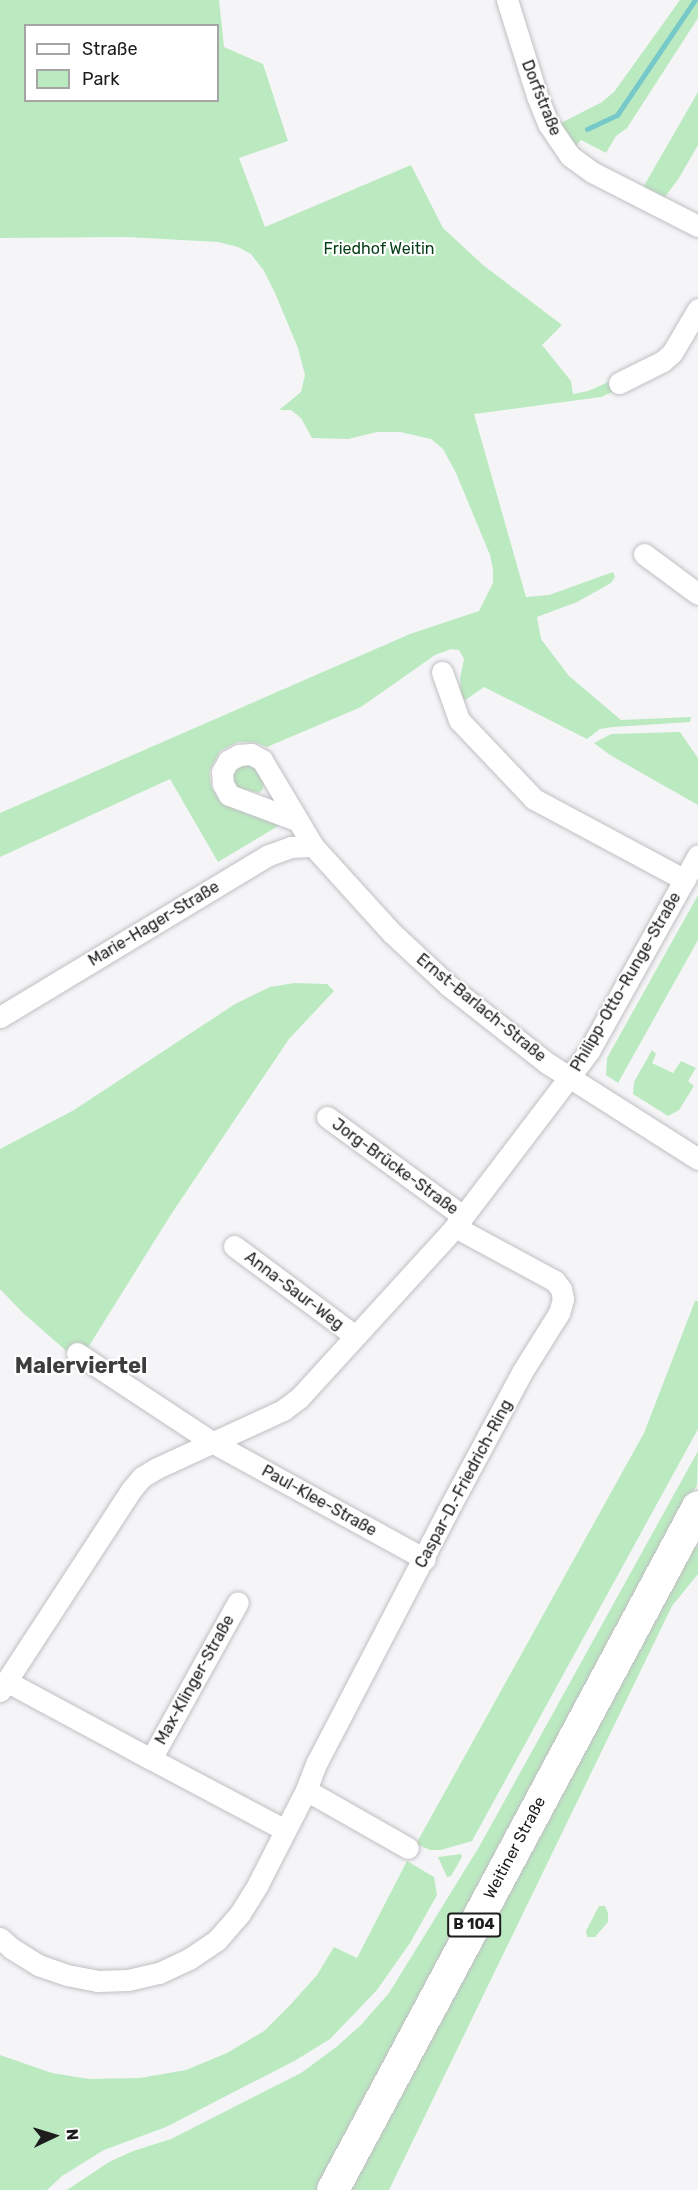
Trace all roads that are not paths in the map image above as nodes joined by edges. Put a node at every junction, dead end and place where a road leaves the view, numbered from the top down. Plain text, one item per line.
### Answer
1 (507, 0) edge
2 (698, 226) edge
3 (698, 309) edge
4 (619, 383) dead end
5 (644, 554) dead end
6 (698, 594) edge
7 (442, 672) dead end
8 (296, 820) dead end
9 (313, 846) junction
10 (698, 855) edge
11 (685, 880) junction
12 (0, 1017) edge
13 (571, 1078) junction
14 (327, 1117) dead end
15 (698, 1159) edge
16 (459, 1221) junction
17 (234, 1246) dead end
18 (354, 1335) junction
19 (77, 1353) dead end
20 (212, 1442) junction
21 (698, 1507) edge
22 (425, 1559) junction
23 (238, 1602) dead end
24 (3, 1686) edge
25 (151, 1759) junction
26 (306, 1790) junction
27 (285, 1830) junction
28 (408, 1848) dead end
29 (0, 1938) edge
30 (333, 2190) edge

1 - 2 street, Dorfstraße
3 - 4 street
5 - 6 street
7 - 11 street
8 - 9 street, Ernst-Barlach-Straße
9 - 12 street, Marie-Hager-Straße
9 - 13 street, Ernst-Barlach-Straße
10 - 11 street, Philipp-Otto-Runge-Straße
11 - 13 street, Philipp-Otto-Runge-Straße
13 - 15 street, Ernst-Barlach-Straße
13 - 16 street
14 - 16 street, Jorg-Brücke-Straße
16 - 18 street
16 - 22 street, Caspar-D.-Friedrich-Ring
17 - 18 street, Anna-Saur-Weg
18 - 20 street
19 - 20 street
20 - 22 street, Paul-Klee-Straße
20 - 24 street
21 - 30 main road, Weitiner Straße / B 104
22 - 26 street, Caspar-D.-Friedrich-Ring
23 - 25 street, Max-Klinger-Straße
24 - 25 street, Max-Klinger-Straße
25 - 27 street, Max-Klinger-Straße
26 - 27 street, Caspar-D.-Friedrich-Ring
26 - 28 street
27 - 29 street, Caspar-D.-Friedrich-Ring

